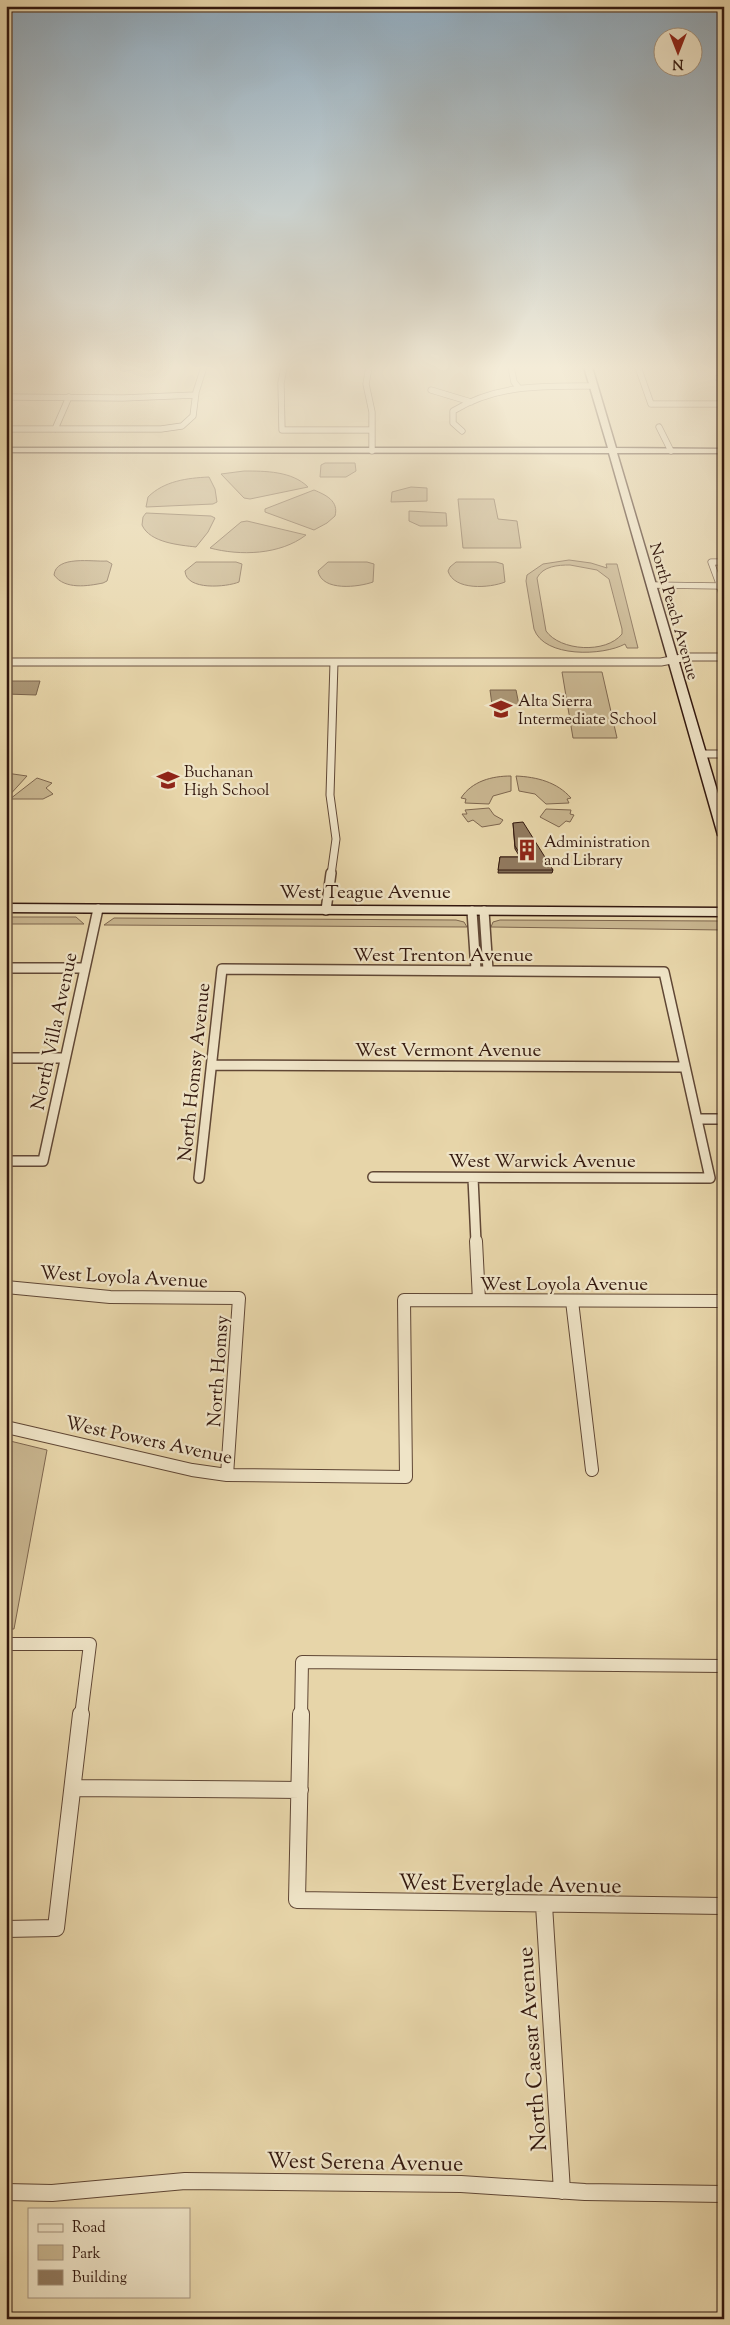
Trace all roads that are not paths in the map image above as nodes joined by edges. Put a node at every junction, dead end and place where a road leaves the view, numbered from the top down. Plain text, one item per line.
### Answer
1 (620, 476) edge
2 (724, 562) edge
3 (651, 583) junction
4 (719, 583) junction
5 (724, 597) edge
6 (724, 657) edge
7 (673, 660) junction
8 (6, 662) edge
9 (334, 662) junction
10 (700, 754) junction
11 (724, 754) edge
12 (724, 835) edge
13 (6, 908) edge
14 (98, 909) junction
15 (326, 910) junction
16 (478, 911) junction
17 (724, 912) edge
18 (6, 968) edge
19 (84, 968) junction
20 (222, 969) joint
21 (476, 970) junction
22 (488, 970) junction
23 (6, 1058) edge
24 (64, 1058) junction
25 (212, 1065) junction
26 (685, 1067) junction
27 (697, 1119) junction
28 (724, 1120) edge
29 (6, 1161) edge
30 (373, 1177) dead end
31 (200, 1178) dead end
32 (473, 1178) junction
33 (6, 1287) edge
34 (239, 1298) joint
35 (479, 1300) junction
36 (572, 1301) junction
37 (724, 1302) edge
38 (6, 1427) edge
39 (592, 1470) dead end
40 (227, 1475) junction
41 (406, 1477) joint
42 (6, 1644) edge
43 (724, 1666) edge
44 (74, 1788) junction
45 (300, 1790) junction
46 (544, 1905) junction
47 (724, 1906) edge
48 (6, 1929) edge
49 (562, 2190) junction
50 (6, 2192) edge
51 (724, 2194) edge

1 - 3 street, North Peach Avenue
2 - 4 street
3 - 4 street
3 - 7 street, North Peach Avenue
4 - 5 street
6 - 7 street
7 - 9 street
7 - 10 street, North Peach Avenue
8 - 9 street
9 - 15 street
10 - 11 street
10 - 12 street, North Peach Avenue
13 - 14 street, West Teague Avenue
14 - 15 street, West Teague Avenue
14 - 19 street, North Villa Avenue
15 - 16 street, West Teague Avenue
16 - 17 street, West Teague Avenue
16 - 21 street
16 - 22 street
18 - 19 street
19 - 24 street, North Villa Avenue
20 - 21 street, West Trenton Avenue
20 - 25 street, North Homsy Avenue
21 - 22 street, West Trenton Avenue
22 - 26 street, West Trenton Avenue
23 - 24 street
24 - 29 street, North Villa Avenue
25 - 26 street, West Vermont Avenue
25 - 31 street, North Homsy Avenue
26 - 27 street
27 - 28 street
27 - 32 street, West Warwick Avenue
30 - 32 street, West Warwick Avenue
32 - 35 street
33 - 34 street, West Loyola Avenue
34 - 40 street, North Homsy
35 - 36 street, West Loyola Avenue
35 - 41 street, West Loyola Avenue
36 - 37 street, West Loyola Avenue
36 - 39 street
38 - 40 street, West Powers Avenue
40 - 41 street, West Powers Avenue
42 - 44 street
43 - 45 street
44 - 45 street
44 - 48 street
45 - 46 street, West Everglade Avenue
46 - 47 street, West Everglade Avenue
46 - 49 street, North Caesar Avenue
49 - 50 street, West Serena Avenue
49 - 51 street, West Serena Avenue

